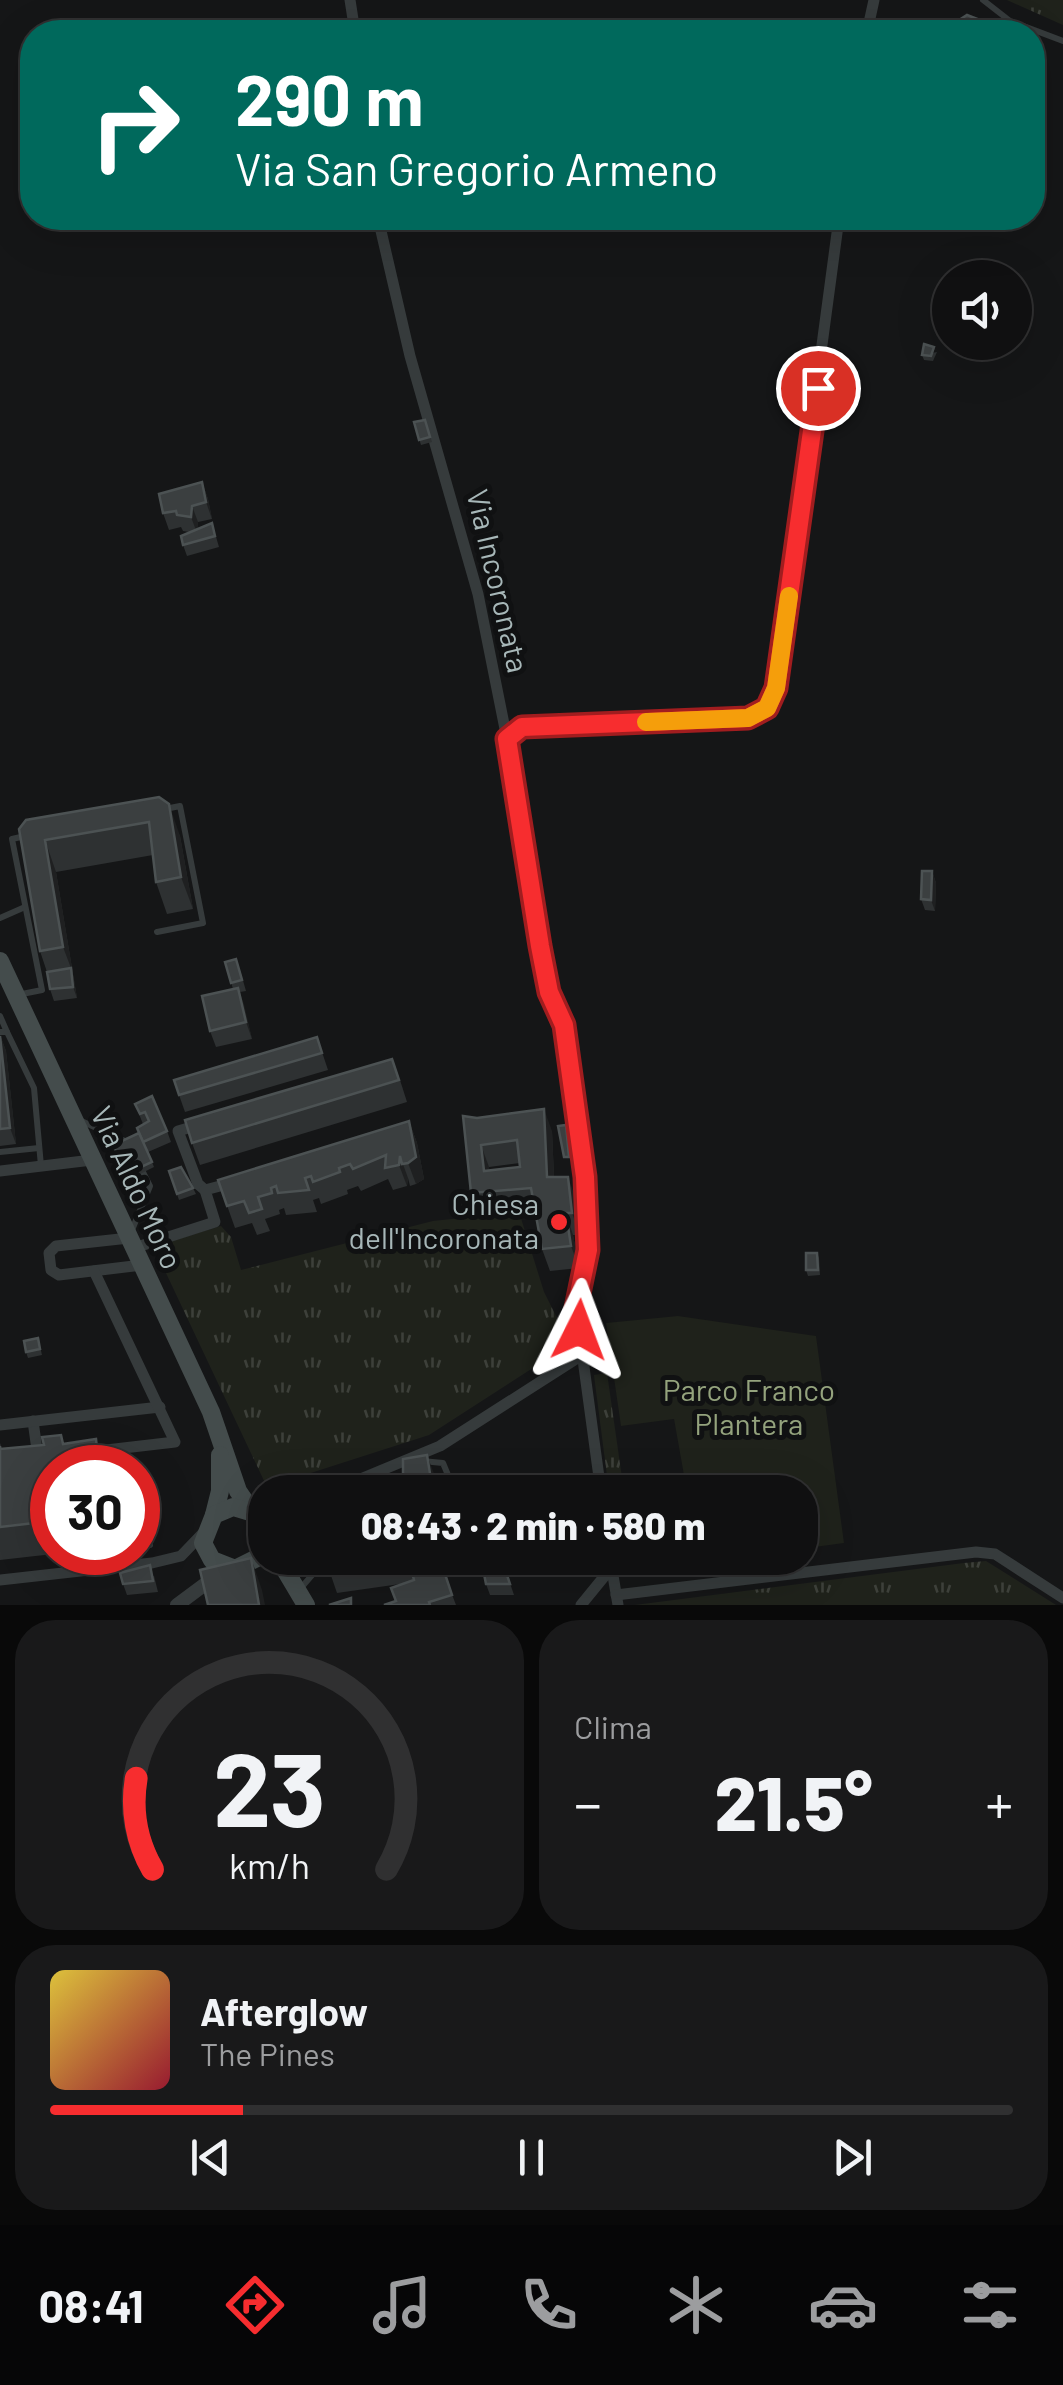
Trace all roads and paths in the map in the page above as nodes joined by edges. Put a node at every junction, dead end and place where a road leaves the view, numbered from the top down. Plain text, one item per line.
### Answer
1 (983, 0) edge
2 (1009, 20) edge
3 (381, 230) edge
4 (838, 230) edge
5 (507, 739) junction
6 (161, 810) edge
7 (31, 835) edge
8 (26, 907) junction
9 (0, 918) edge
10 (157, 932) dead end
11 (0, 961) edge
12 (16, 996) junction
13 (0, 1016) edge
14 (4, 1032) edge
15 (72, 1117) junction
16 (224, 1118) edge
17 (39, 1148) junction
18 (0, 1152) edge
19 (92, 1160) junction
20 (40, 1166) junction
21 (0, 1170) edge
22 (256, 1176) edge
23 (204, 1190) junction
24 (135, 1250) junction
25 (94, 1271) junction
26 (582, 1355) junction
27 (160, 1407) junction
28 (33, 1421) junction
29 (0, 1425) edge
30 (218, 1440) junction
31 (36, 1445) edge
32 (149, 1445) edge
33 (440, 1446) junction
34 (30, 1458) edge
35 (19, 1459) edge
36 (443, 1464) junction
37 (396, 1466) junction
38 (373, 1475) edge
39 (448, 1475) edge
40 (599, 1475) edge
41 (248, 1505) edge
42 (214, 1515) junction
43 (248, 1516) edge
44 (204, 1532) junction
45 (210, 1556) junction
46 (248, 1562) edge
47 (248, 1567) edge
48 (235, 1568) junction
49 (289, 1575) edge
50 (602, 1575) edge
51 (613, 1575) edge
52 (0, 1580) edge
53 (303, 1597) edge
54 (1063, 1598) edge
55 (181, 1600) edge
56 (617, 1600) edge
57 (581, 1605) edge

1 - 2 lane
3 - 5 street, Via Incoronata
4 - 5 street
5 - 26 street, Via Incoronata
6 - 10 lane
7 - 8 lane
8 - 9 lane
8 - 12 lane
11 - 12 main road, Via Aldo Moro
12 - 15 main road, Via Aldo Moro
13 - 14 lane
14 - 17 lane
15 - 19 main road, Via Aldo Moro
15 - 24 lane
16 - 23 street
17 - 18 lane
17 - 20 lane
19 - 20 street
19 - 24 main road, Via Aldo Moro
20 - 21 street
22 - 23 street
23 - 24 street
24 - 25 street
24 - 25 street
24 - 30 main road, Via Aldo Moro
25 - 27 street
26 - 33 street
26 - 40 street, Via Incoronata
27 - 28 street
27 - 32 street
28 - 29 street
28 - 31 street
30 - 41 main road, Via Aldo Moro
30 - 42 main road, Via Aldo Moro
33 - 36 lane
33 - 37 street
34 - 35 street
36 - 37 lane
36 - 39 lane
37 - 38 street
42 - 43 main road
42 - 44 main road
44 - 45 main road
44 - 52 street
45 - 48 main road
45 - 55 street
46 - 48 main road
47 - 48 main road
48 - 55 street
49 - 53 main road
50 - 57 street
51 - 56 street
54 - 56 street

